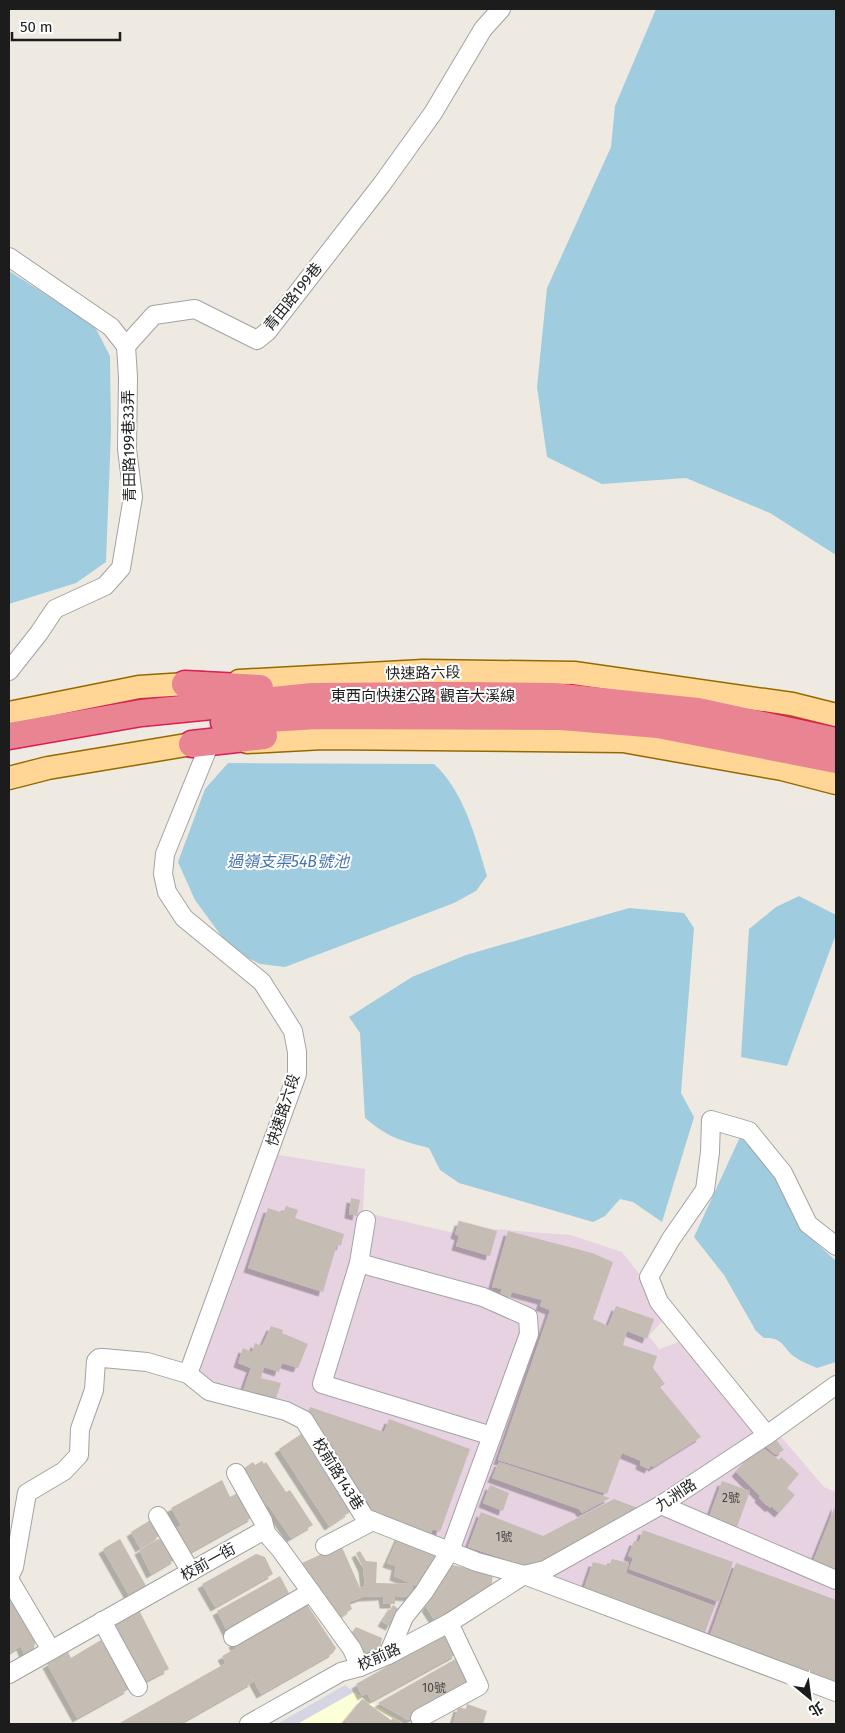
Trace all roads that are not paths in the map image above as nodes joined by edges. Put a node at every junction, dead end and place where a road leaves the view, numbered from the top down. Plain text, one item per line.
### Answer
1 (501, 9) edge
2 (9, 257) edge
3 (126, 346) junction
4 (9, 671) edge
5 (185, 684) junction
6 (431, 705) junction
7 (9, 713) edge
8 (836, 715) edge
9 (9, 736) edge
10 (836, 741) edge
11 (201, 744) junction
12 (9, 753) edge
13 (836, 760) edge
14 (9, 778) edge
15 (836, 783) edge
16 (366, 1220) dead end
17 (836, 1246) edge
18 (359, 1263) junction
19 (188, 1374) junction
20 (836, 1385) edge
21 (767, 1435) junction
22 (492, 1436) junction
23 (236, 1473) dead end
24 (661, 1506) junction
25 (158, 1516) dead end
26 (373, 1521) junction
27 (266, 1533) junction
28 (325, 1546) dead end
29 (450, 1551) junction
30 (191, 1572) junction
31 (524, 1575) junction
32 (9, 1578) edge
33 (836, 1580) edge
34 (506, 1586) joint
35 (311, 1592) junction
36 (102, 1622) junction
37 (449, 1623) junction
38 (233, 1637) dead end
39 (51, 1650) junction
40 (388, 1655) junction
41 (360, 1667) junction
42 (9, 1674) edge
43 (138, 1686) dead end
44 (836, 1692) edge
45 (420, 1718) dead end
46 (250, 1724) edge

1 - 3 street, 青田路199巷
2 - 3 street
3 - 4 street, 青田路199巷33弄
5 - 6 highway
5 - 7 main road, 快速路六段
5 - 8 main road, 快速路六段
6 - 9 highway, 東西向快速公路 觀音大溪線
6 - 10 highway, 東西向快速公路 觀音大溪線
6 - 11 highway
6 - 12 highway, 東西向快速公路 觀音大溪線
6 - 13 highway, 東西向快速公路 觀音大溪線
11 - 14 main road
11 - 15 main road
11 - 19 street, 快速路六段
16 - 18 street
17 - 21 street
18 - 22 street
18 - 22 street
19 - 26 street, 校前路143巷
19 - 32 street
20 - 21 street, 九洲路
21 - 24 street, 九洲路
22 - 29 street
23 - 27 street
24 - 31 street, 九洲路
24 - 33 street
25 - 30 street
26 - 28 street
26 - 29 street, 校前路143巷
27 - 30 street, 校前一街
27 - 35 street
29 - 31 street, 校前路143巷
29 - 40 street
30 - 36 street, 校前一街
31 - 34 street, 九洲路
31 - 44 street, 校前路143巷
32 - 39 street
34 - 37 street, 校前路
35 - 38 street
35 - 41 street
36 - 39 street, 校前一街
36 - 43 street
37 - 40 street, 校前路
37 - 45 street
39 - 42 street, 校前一街
40 - 41 street, 校前路
41 - 46 street, 校前路

